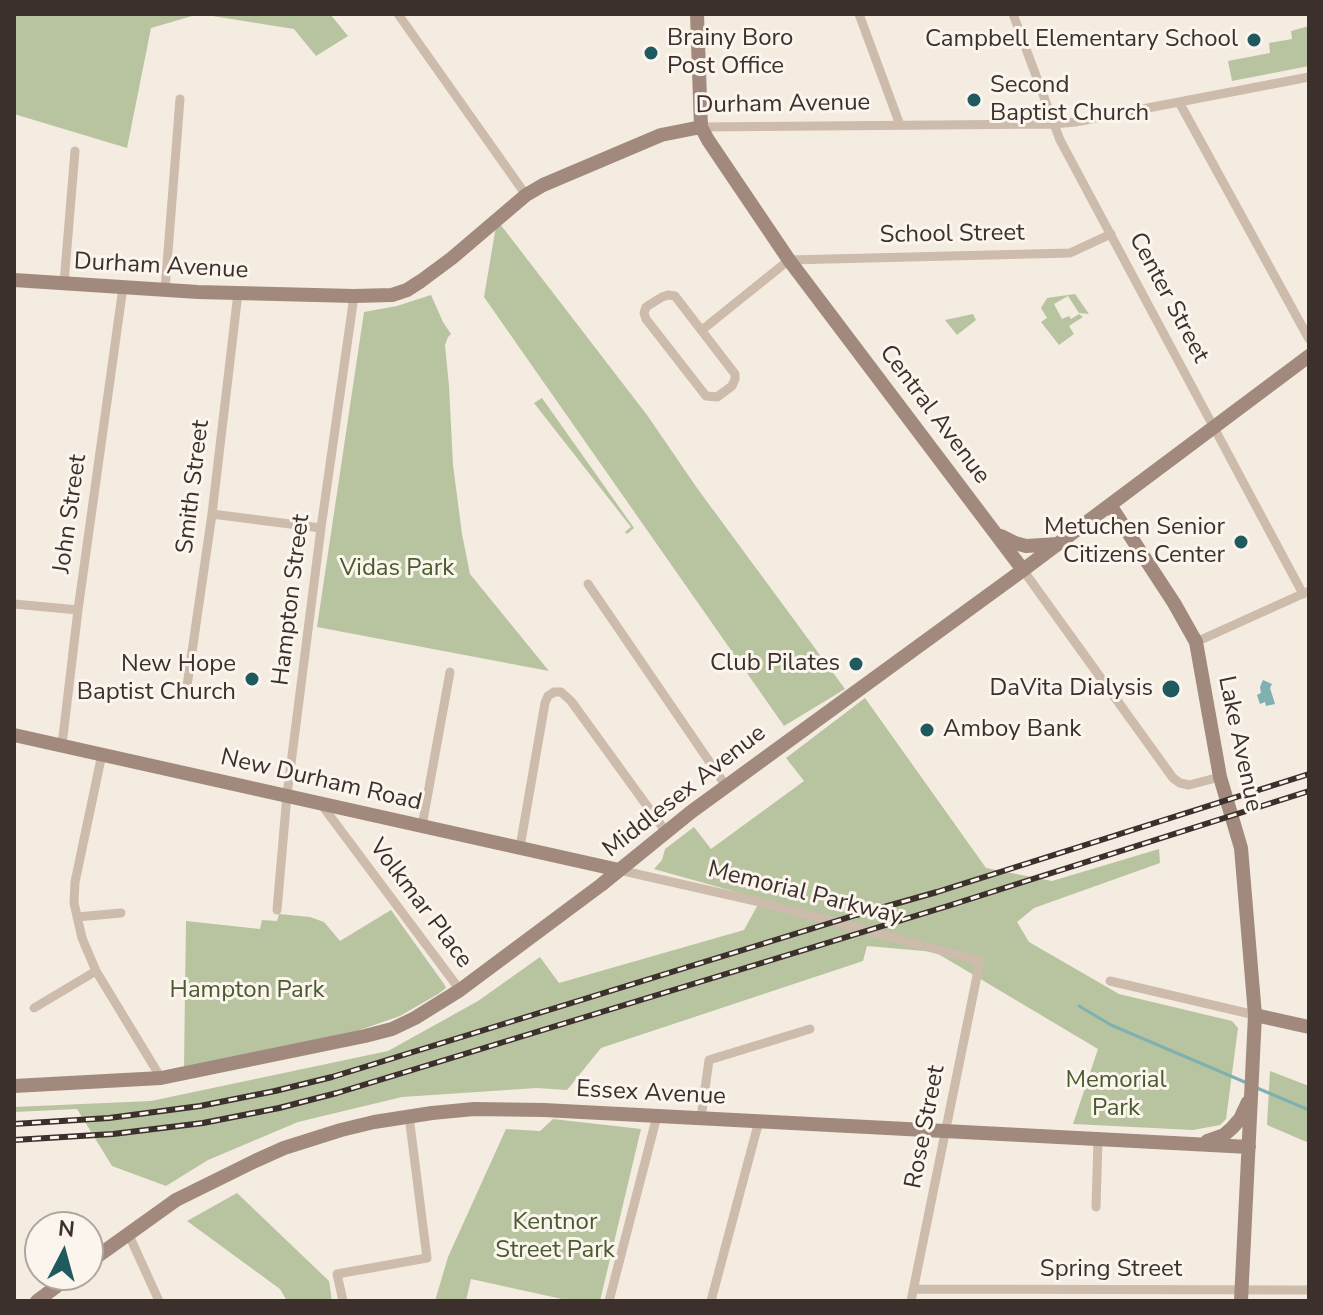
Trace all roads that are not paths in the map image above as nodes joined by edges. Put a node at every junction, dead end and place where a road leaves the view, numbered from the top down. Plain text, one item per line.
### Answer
1 (398, 14) edge
2 (697, 14) edge
3 (859, 14) edge
4 (1013, 14) edge
5 (1309, 77) edge
6 (180, 99) dead end
7 (1179, 102) junction
8 (1053, 124) junction
9 (900, 125) junction
10 (701, 127) junction
11 (75, 151) dead end
12 (526, 195) junction
13 (1111, 234) junction
14 (789, 260) junction
15 (14, 280) edge
16 (64, 283) junction
17 (123, 287) junction
18 (165, 290) junction
19 (238, 293) junction
20 (354, 296) junction
21 (702, 330) junction
22 (1309, 339) edge
23 (1309, 356) edge
24 (1214, 428) junction
25 (1110, 505) junction
26 (212, 514) junction
27 (1080, 527) junction
28 (321, 528) junction
29 (993, 531) junction
30 (1129, 536) junction
31 (1058, 544) junction
32 (1023, 570) junction
33 (588, 584) dead end
34 (1306, 593) edge
35 (14, 604) edge
36 (78, 610) junction
37 (1196, 642) junction
38 (450, 672) dead end
39 (187, 686) dead end
40 (14, 735) edge
41 (62, 745) junction
42 (102, 754) junction
43 (1220, 777) junction
44 (726, 786) junction
45 (287, 795) junction
46 (320, 803) junction
47 (422, 826) junction
48 (666, 832) junction
49 (520, 847) junction
50 (619, 870) junction
51 (277, 910) dead end
52 (121, 913) dead end
53 (77, 917) junction
54 (980, 961) joint
55 (96, 971) junction
56 (1110, 981) dead end
57 (460, 990) junction
58 (34, 1008) dead end
59 (1255, 1015) junction
60 (1309, 1027) edge
61 (810, 1029) dead end
62 (161, 1078) junction
63 (14, 1086) edge
64 (1251, 1094) junction
65 (409, 1116) junction
66 (657, 1116) junction
67 (701, 1118) junction
68 (759, 1121) junction
69 (945, 1131) junction
70 (1098, 1140) junction
71 (1195, 1144) junction
72 (1249, 1147) junction
73 (1096, 1207) dead end
74 (128, 1233) junction
75 (104, 1251) edge
76 (914, 1289) junction
77 (1309, 1290) edge
78 (1092, 1296) edge
79 (1241, 1296) edge
80 (159, 1301) edge
81 (343, 1301) edge
82 (609, 1301) edge
83 (711, 1301) edge
84 (911, 1301) edge

1 - 12 street
2 - 10 street, Central Avenue
3 - 9 street
4 - 8 street, Center Street
5 - 7 street, Durham Avenue
6 - 18 street
7 - 8 street, Durham Avenue
7 - 22 street
8 - 9 street, Durham Avenue
8 - 13 street, Center Street
9 - 10 street, Durham Avenue
10 - 12 street, Durham Avenue
10 - 14 street, Central Avenue
11 - 16 street
12 - 20 street, Durham Avenue
13 - 14 street, School Street
13 - 24 street, Center Street
14 - 21 street
14 - 29 street, Central Avenue
15 - 16 street, Durham Avenue
16 - 17 street, Durham Avenue
17 - 18 street, Durham Avenue
17 - 36 street, John Street
18 - 19 street, Durham Avenue
19 - 20 street, Durham Avenue
19 - 26 street, Smith Street
20 - 28 street, Hampton Street
21 - 21 street
23 - 24 street, Middlesex Avenue
24 - 25 street, Middlesex Avenue
24 - 34 street, Center Street
25 - 27 street, Middlesex Avenue
25 - 30 street, Lake Avenue
26 - 28 street
26 - 39 street, Smith Street
27 - 30 street
27 - 31 street, Middlesex Avenue
28 - 45 street, Hampton Street
29 - 31 street
29 - 32 street, Central Avenue
30 - 37 street, Lake Avenue
31 - 32 street, Middlesex Avenue
32 - 43 street, Central Avenue
32 - 44 street, Middlesex Avenue
33 - 44 street
34 - 37 street
35 - 36 street
36 - 41 street, John Street
37 - 43 street, Lake Avenue
38 - 47 street
40 - 41 street, New Durham Road
41 - 42 street, New Durham Road
42 - 45 street, New Durham Road
42 - 53 street
43 - 59 street, Lake Avenue
44 - 48 street, Middlesex Avenue
45 - 46 street, New Durham Road
45 - 51 street, Hampton Street
46 - 47 street, New Durham Road
46 - 57 street, Volkmar Place
47 - 49 street, New Durham Road
48 - 49 street
48 - 50 street, Middlesex Avenue
49 - 50 street, New Durham Road
50 - 54 street, Memorial Parkway
50 - 57 street, Middlesex Avenue
52 - 53 street
53 - 55 street
54 - 69 street, Rose Street
55 - 58 street
55 - 62 street
56 - 59 street
57 - 62 street, Middlesex Avenue
59 - 60 street
59 - 64 street, Lake Avenue
61 - 67 street
62 - 63 street, Middlesex Avenue
64 - 71 street
64 - 72 street
65 - 66 street, Essex Avenue
65 - 74 street, Essex Avenue
65 - 81 street
66 - 67 street, Essex Avenue
66 - 82 street
67 - 68 street, Essex Avenue
68 - 69 street, Essex Avenue
68 - 83 street
69 - 70 street, Essex Avenue
69 - 76 street, Rose Street
70 - 71 street, Essex Avenue
70 - 73 street
71 - 72 street, Essex Avenue
72 - 79 street
74 - 75 street, Essex Avenue
74 - 80 street
76 - 78 street, Spring Street
76 - 84 street, Rose Street
77 - 79 street, Spring Street
78 - 79 street, Spring Street

